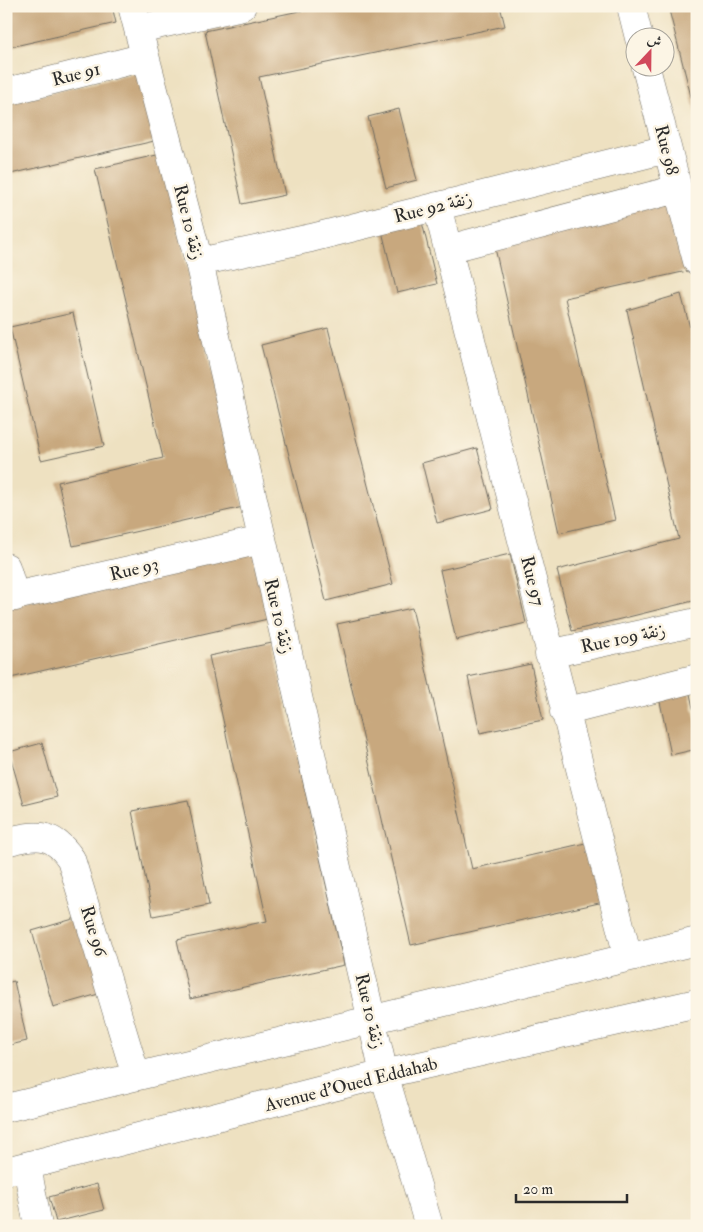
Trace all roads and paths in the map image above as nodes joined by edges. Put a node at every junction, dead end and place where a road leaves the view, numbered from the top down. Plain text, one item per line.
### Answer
1 (242, 6) edge
2 (630, 6) edge
3 (135, 18) edge
4 (636, 28) edge
5 (145, 57) junction
6 (649, 78) edge
7 (6, 92) edge
8 (667, 149) junction
9 (677, 189) junction
10 (437, 206) junction
11 (448, 250) junction
12 (697, 261) edge
13 (199, 262) junction
14 (262, 540) junction
15 (6, 567) edge
16 (10, 597) edge
17 (697, 622) edge
18 (549, 654) junction
19 (697, 678) edge
20 (564, 712) junction
21 (6, 842) edge
22 (697, 941) edge
23 (628, 957) junction
24 (697, 1004) edge
25 (373, 1019) junction
26 (384, 1074) junction
27 (136, 1076) junction
28 (6, 1108) edge
29 (16, 1169) edge
30 (38, 1226) edge
31 (429, 1226) edge

1 - 3 street
2 - 4 street
3 - 5 street, Rue 10 زنقة
5 - 7 street, Rue 91
5 - 13 street, Rue 10 زنقة
6 - 8 street, Rue 98
8 - 9 street, Rue 98
8 - 10 street, Rue 92 زنقة
9 - 11 street
9 - 12 street, Rue 98
10 - 11 street, Rue 97
10 - 13 street, Rue 92 زنقة
11 - 18 street, Rue 97
13 - 14 street, Rue 10 زنقة
14 - 16 street, Rue 93
14 - 25 street, Rue 10 زنقة
15 - 16 street
17 - 18 street, Rue 109 زنقة
18 - 20 street, Rue 97
19 - 20 street
20 - 23 street, Rue 97
21 - 27 street, Rue 96
22 - 23 street
23 - 25 street
24 - 26 street, Avenue d'Oued Eddahab
25 - 26 street, Rue 10 زنقة
25 - 27 street
26 - 29 street, Avenue d'Oued Eddahab
26 - 31 street, Rue 10 زنقة
27 - 28 street
29 - 30 street

